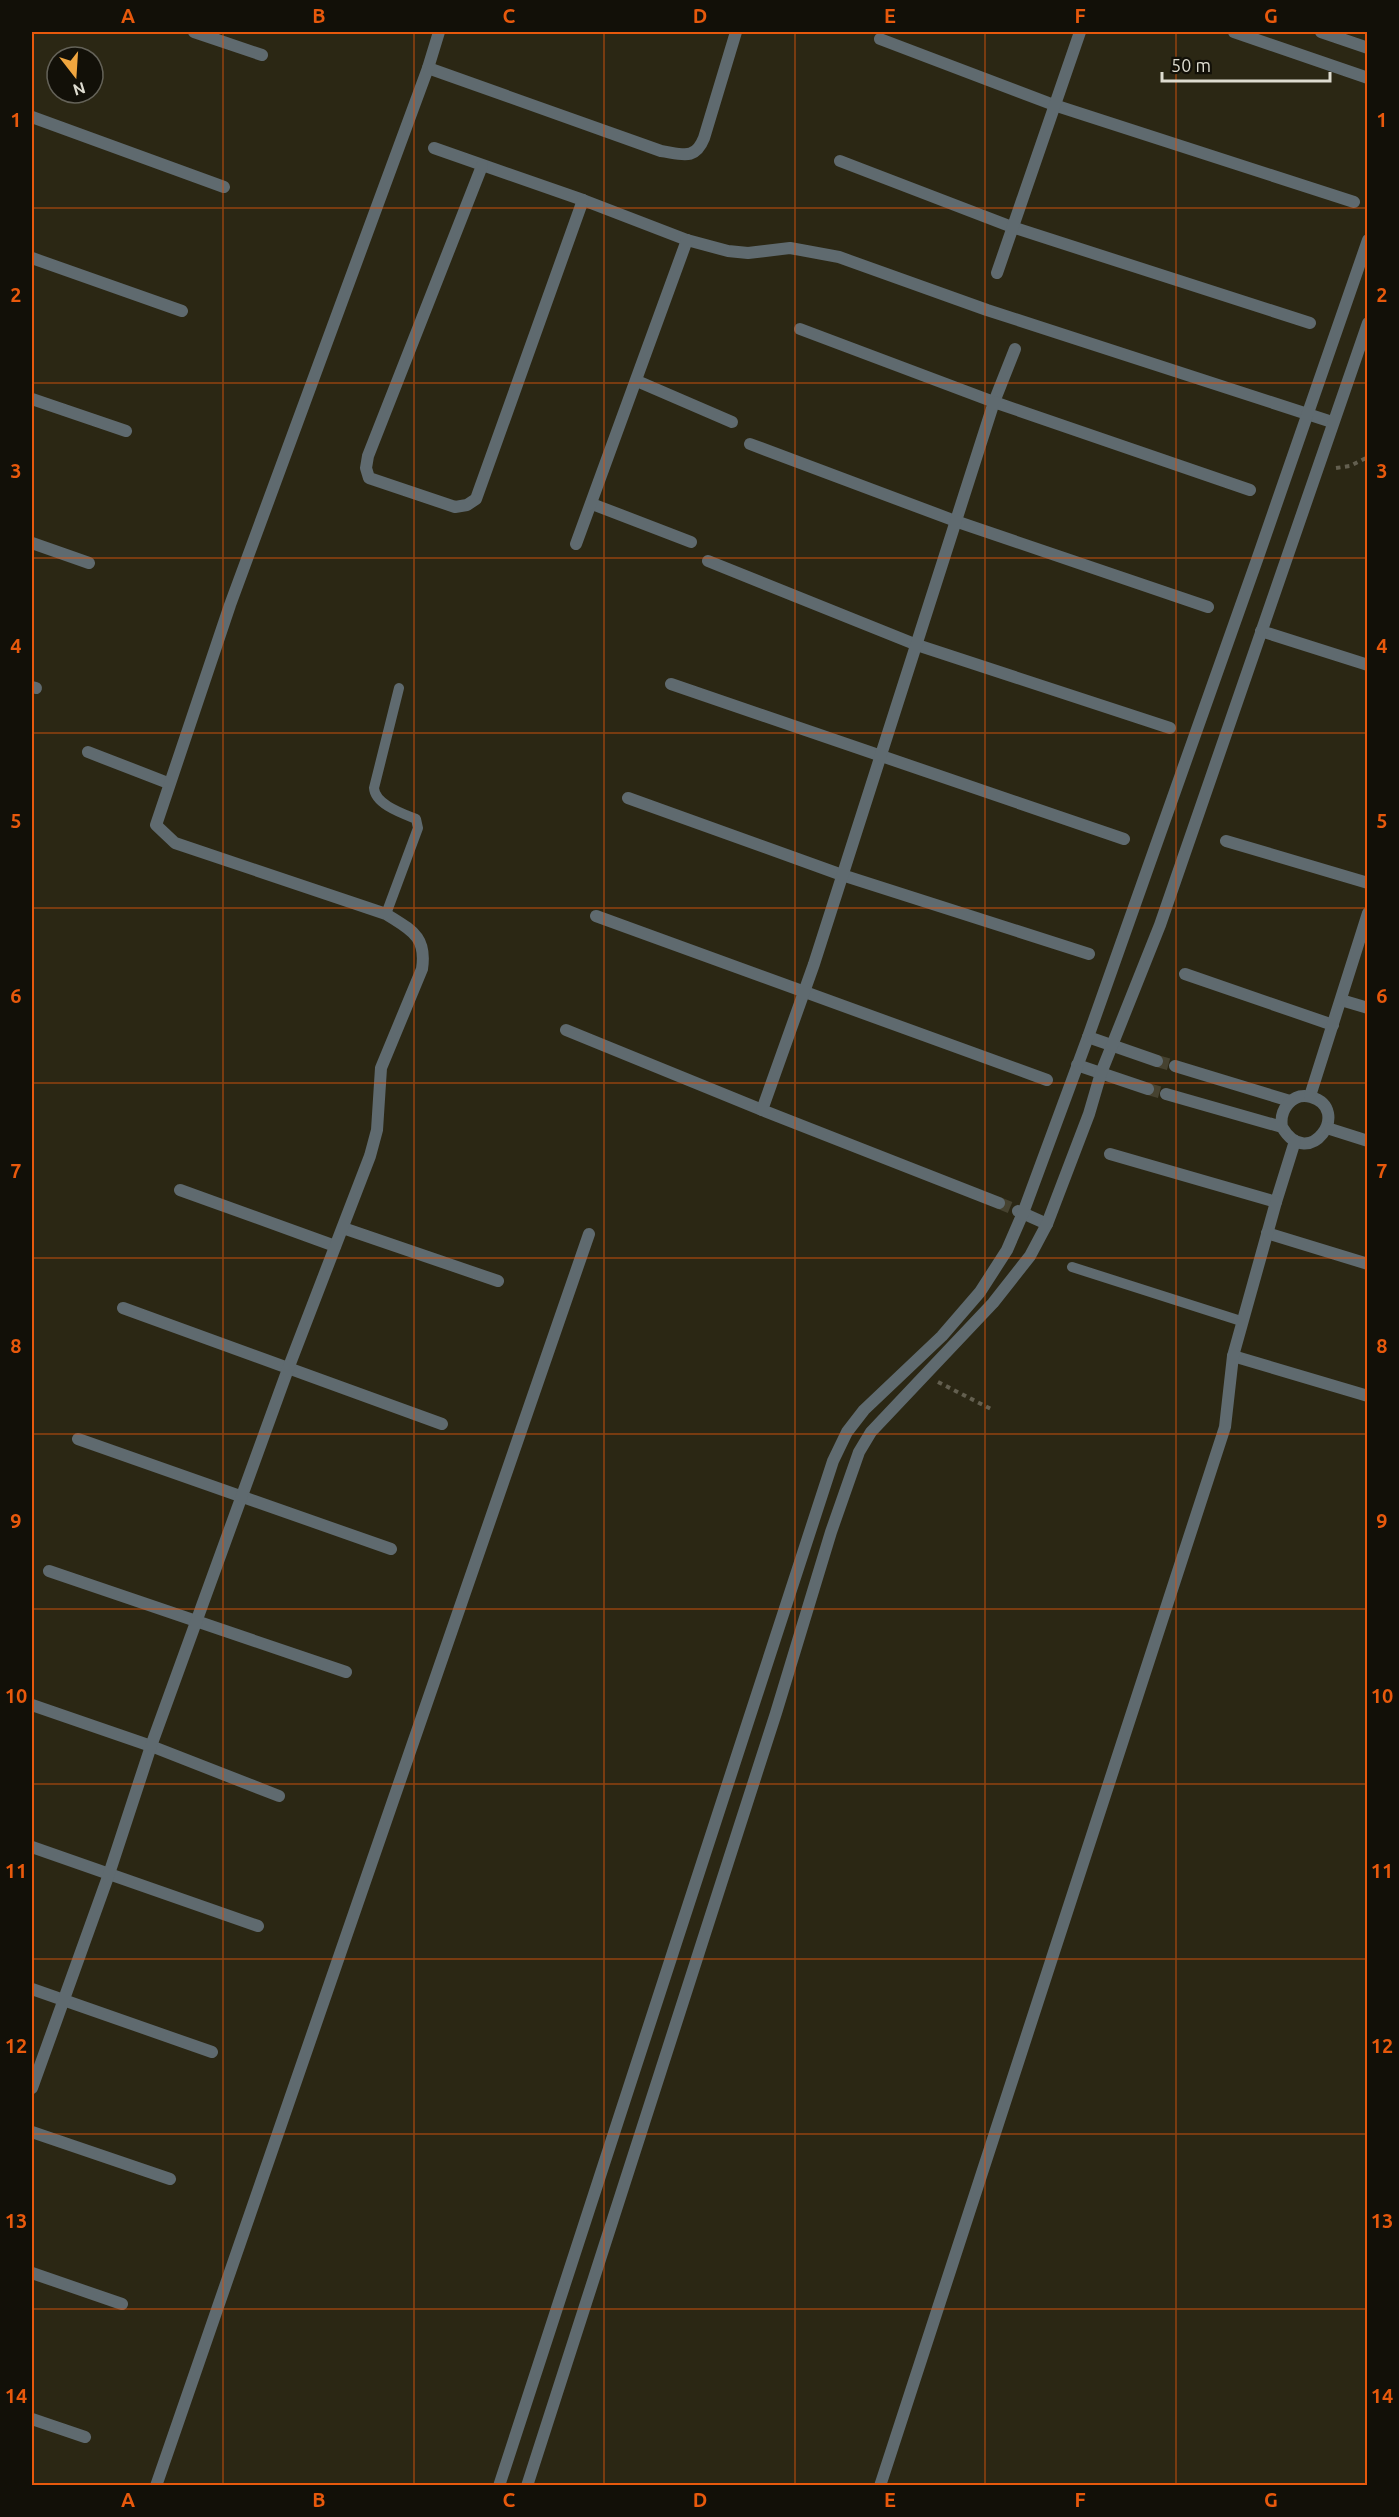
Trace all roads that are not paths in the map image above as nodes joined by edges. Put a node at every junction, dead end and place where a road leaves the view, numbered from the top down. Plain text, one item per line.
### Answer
1 (195, 32) edge
2 (440, 32) edge
3 (736, 32) edge
4 (1080, 32) edge
5 (1321, 32) edge
6 (1240, 33) edge
7 (880, 39) dead end
8 (1368, 48) edge
9 (262, 55) dead end
10 (428, 68) junction
11 (1368, 78) edge
12 (1054, 105) junction
13 (32, 117) edge
14 (434, 148) dead end
15 (840, 161) dead end
16 (482, 166) junction
17 (224, 187) dead end
18 (583, 200) junction
19 (1354, 202) dead end
20 (1012, 227) junction
21 (687, 240) junction
22 (1368, 240) edge
23 (32, 258) edge
24 (997, 273) dead end
25 (182, 311) dead end
26 (1310, 323) dead end
27 (1368, 323) edge
28 (800, 329) dead end
29 (1015, 349) dead end
30 (637, 381) junction
31 (32, 399) edge
32 (994, 402) junction
33 (1308, 414) junction
34 (732, 422) dead end
35 (1332, 422) junction
36 (126, 431) dead end
37 (750, 444) dead end
38 (1250, 490) dead end
39 (592, 504) junction
40 (958, 522) junction
41 (691, 542) dead end
42 (32, 543) edge
43 (576, 544) dead end
44 (708, 561) dead end
45 (89, 563) dead end
46 (1208, 607) dead end
47 (1262, 631) junction
48 (918, 645) junction
49 (1368, 665) edge
50 (671, 684) dead end
51 (399, 688) dead end
52 (1170, 728) dead end
53 (88, 752) dead end
54 (880, 757) junction
55 (168, 783) junction
56 (628, 798) dead end
57 (1124, 839) dead end
58 (1227, 840) dead end
59 (842, 874) junction
60 (1368, 883) edge
61 (1368, 913) edge
62 (386, 914) junction
63 (596, 916) dead end
64 (1089, 954) dead end
65 (1185, 974) dead end
66 (802, 992) junction
67 (1341, 1000) junction
68 (1368, 1008) edge
69 (1333, 1025) junction
70 (566, 1030) dead end
71 (1088, 1037) junction
72 (1112, 1046) junction
73 (1157, 1061) tunnel mouth
74 (1077, 1065) junction
75 (1175, 1066) tunnel mouth
76 (1101, 1073) junction
77 (1047, 1080) dead end
78 (1148, 1089) tunnel mouth
79 (1166, 1094) tunnel mouth
80 (1310, 1096) junction
81 (1290, 1101) junction
82 (762, 1110) junction
83 (1282, 1127) junction
84 (1328, 1128) junction
85 (1368, 1140) edge
86 (1295, 1141) junction
87 (1110, 1154) dead end
88 (180, 1190) dead end
89 (1276, 1202) junction
90 (999, 1203) tunnel mouth
91 (1020, 1212) junction
92 (1047, 1224) junction
93 (343, 1228) junction
94 (1267, 1233) junction
95 (590, 1234) dead end
96 (336, 1246) junction
97 (1368, 1264) edge
98 (1072, 1267) dead end
99 (498, 1281) dead end
100 (123, 1308) dead end
101 (1241, 1321) junction
102 (1233, 1356) junction
103 (288, 1369) junction
104 (1368, 1396) edge
105 (442, 1424) dead end
106 (78, 1439) dead end
107 (242, 1497) junction
108 (391, 1549) dead end
109 (49, 1571) dead end
110 (197, 1620) junction
111 (345, 1672) dead end
112 (32, 1705) edge
113 (151, 1746) junction
114 (279, 1796) dead end
115 (32, 1846) edge
116 (109, 1874) junction
117 (258, 1926) dead end
118 (32, 1989) edge
119 (63, 2000) junction
120 (212, 2052) dead end
121 (32, 2088) edge
122 (32, 2132) edge
123 (170, 2179) dead end
124 (32, 2273) edge
125 (122, 2304) dead end
126 (32, 2419) edge
127 (85, 2437) dead end
128 (156, 2486) edge
129 (499, 2486) edge
130 (527, 2486) edge
131 (880, 2486) edge

1 - 9 street
2 - 10 street
3 - 10 street
4 - 12 street
5 - 8 street
6 - 11 street
7 - 12 street
10 - 55 street
12 - 19 street
12 - 20 street
13 - 17 street
14 - 16 street
15 - 20 street
16 - 18 street
16 - 18 street
18 - 21 street
20 - 24 street
20 - 26 street
21 - 30 street
21 - 33 street
22 - 33 street
23 - 25 street
27 - 35 street
28 - 32 street
29 - 32 street
30 - 34 street
30 - 39 street
31 - 36 street
32 - 38 street
32 - 40 street
33 - 35 street
33 - 71 street
35 - 47 street
37 - 40 street
39 - 41 street
39 - 43 street
40 - 46 street
40 - 48 street
42 - 45 street
44 - 48 street
47 - 49 street
47 - 72 street
48 - 52 street
48 - 54 street
50 - 54 street
51 - 62 lane
53 - 55 street
54 - 57 street
54 - 59 street
55 - 62 street
56 - 59 street
58 - 60 street
59 - 64 street
59 - 66 street
61 - 67 street
62 - 93 street
63 - 66 street
65 - 69 street
66 - 77 street
66 - 82 street
67 - 68 street
67 - 69 street
69 - 80 street
70 - 82 street
71 - 72 street
71 - 74 street
72 - 73 street
72 - 76 street
74 - 76 street
74 - 91 street
75 - 81 street
76 - 78 street
76 - 92 street
79 - 83 street
80 - 81 street
80 - 84 street
81 - 83 street
82 - 90 street
83 - 86 street
84 - 85 street
84 - 86 street
86 - 89 street
87 - 89 street
88 - 96 street
89 - 94 street
91 - 92 street
91 - 129 street
92 - 130 street
93 - 96 street
93 - 99 street
94 - 97 street
94 - 101 street
95 - 128 street
96 - 103 street
98 - 101 lane
100 - 103 street
101 - 102 street
102 - 104 street
102 - 131 street
103 - 105 street
103 - 107 street
106 - 107 street
107 - 108 street
107 - 110 street
109 - 110 street
110 - 111 street
110 - 113 street
112 - 113 street
113 - 114 street
113 - 116 street
115 - 116 street
116 - 117 street
116 - 119 street
118 - 119 street
119 - 120 street
119 - 121 street
122 - 123 street
124 - 125 street
126 - 127 street

